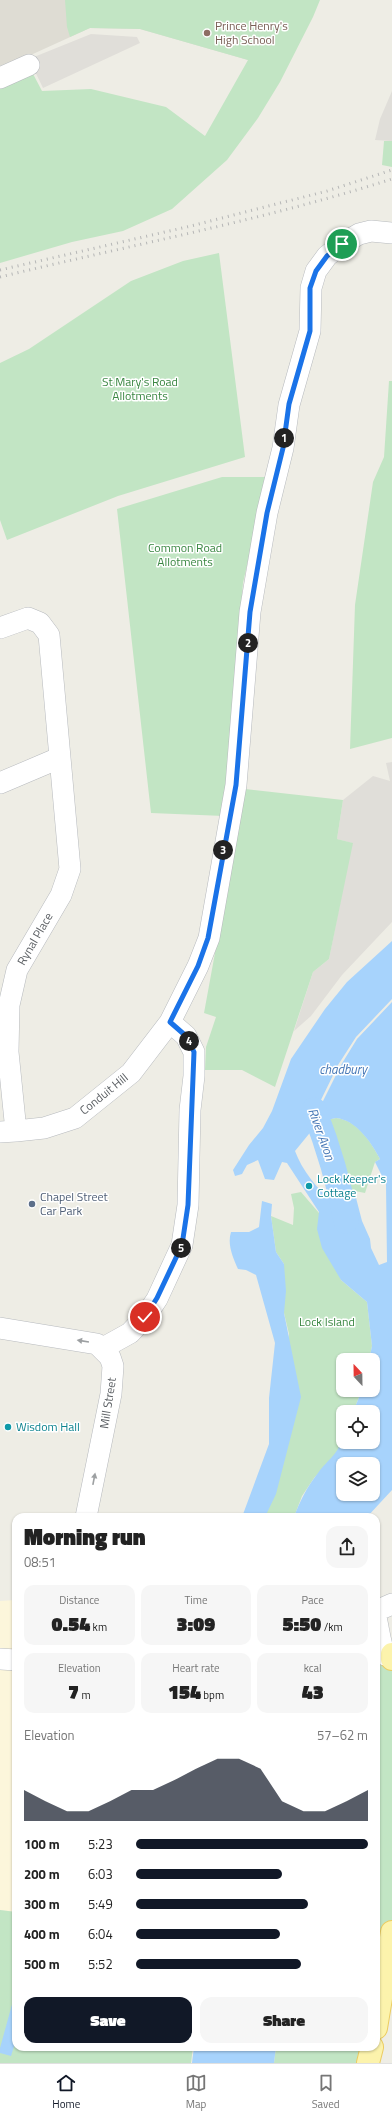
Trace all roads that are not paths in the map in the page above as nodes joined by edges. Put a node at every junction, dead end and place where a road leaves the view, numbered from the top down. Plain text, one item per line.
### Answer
1 (29, 65) dead end
2 (0, 78) edge
3 (392, 233) edge
4 (0, 628) edge
5 (59, 758) junction
6 (0, 783) edge
7 (170, 1022) junction
8 (8, 1131) edge
9 (0, 1328) edge
10 (103, 1348) junction
11 (87, 1513) edge
12 (392, 1604) edge
13 (380, 1609) edge
14 (380, 1643) edge
15 (387, 1656) edge
16 (0, 1659) edge
17 (12, 1660) edge
18 (392, 1932) edge
19 (380, 2004) edge
20 (371, 2051) edge
21 (368, 2063) edge

1 - 2 street
3 - 7 street, Conduit Hill
4 - 5 street, Rynal Place
5 - 6 street
5 - 8 street, Rynal Place
7 - 8 street, Conduit Hill
7 - 10 street
10 -> 9 street
11 -> 10 street, Mill Street
12 - 13 street
14 - 15 street
16 - 17 street
18 - 19 main road
20 - 21 main road

